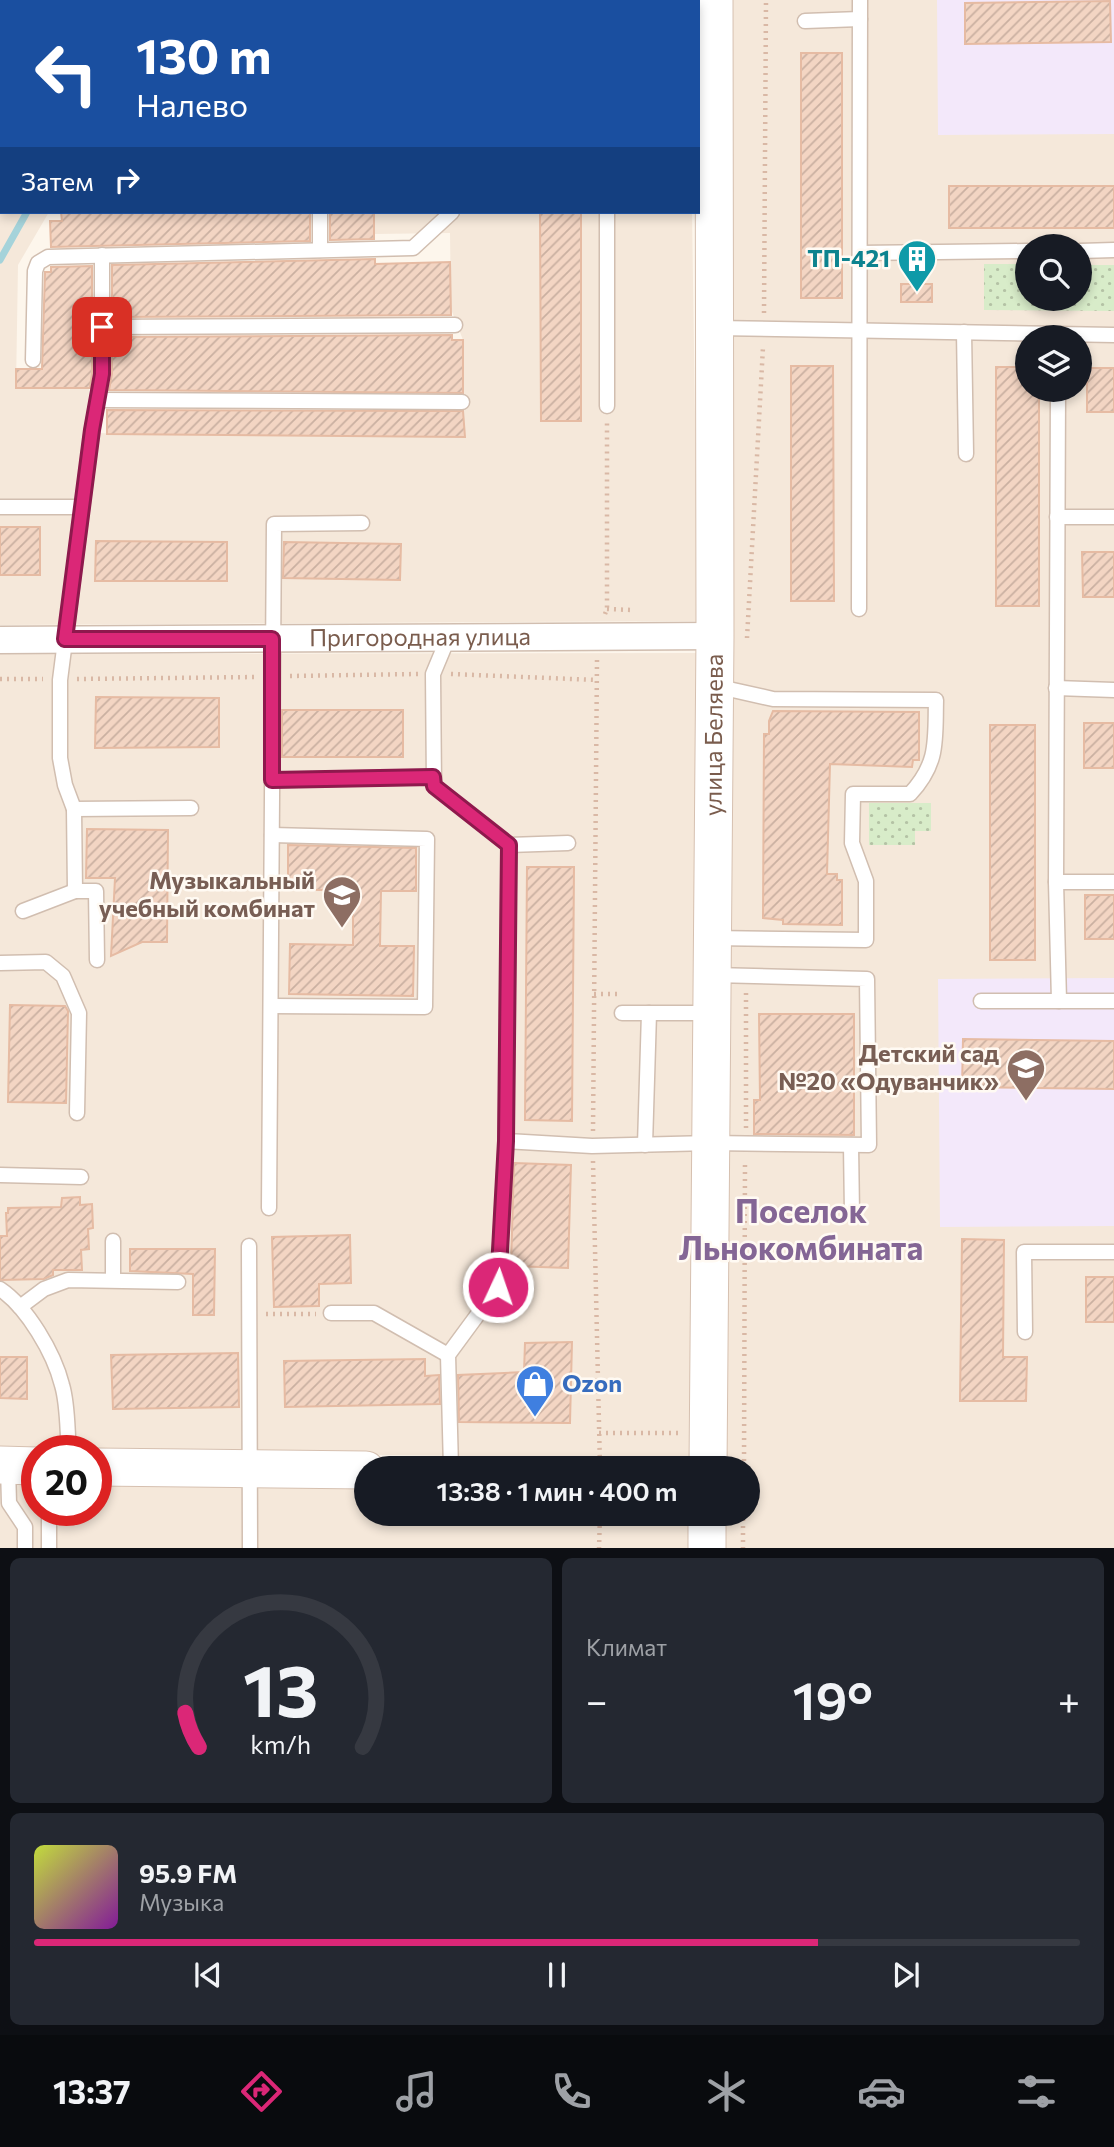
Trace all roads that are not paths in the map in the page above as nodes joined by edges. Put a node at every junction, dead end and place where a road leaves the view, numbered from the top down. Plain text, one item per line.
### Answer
1 (714, 0) edge
2 (860, 0) edge
3 (860, 19) junction
4 (805, 21) dead end
5 (706, 165) edge
6 (320, 214) edge
7 (450, 214) edge
8 (607, 214) edge
9 (320, 250) junction
10 (1114, 250) edge
11 (1015, 251) edge
12 (1092, 251) edge
13 (860, 253) junction
14 (102, 255) junction
15 (455, 325) dead end
16 (102, 327) junction
17 (714, 328) junction
18 (859, 330) junction
19 (964, 332) junction
20 (1015, 334) edge
21 (1092, 335) edge
22 (1114, 335) edge
23 (33, 360) dead end
24 (98, 400) junction
25 (462, 402) dead end
26 (1058, 402) edge
27 (607, 406) road end
28 (965, 454) dead end
29 (0, 507) edge
30 (82, 508) junction
31 (1057, 517) junction
32 (1114, 517) edge
33 (362, 523) dead end
34 (859, 609) dead end
35 (715, 636) junction
36 (448, 638) junction
37 (65, 639) junction
38 (272, 639) junction
39 (0, 640) edge
40 (714, 686) junction
41 (1056, 688) junction
42 (1114, 690) edge
43 (433, 777) junction
44 (272, 780) junction
45 (191, 808) dead end
46 (75, 809) junction
47 (272, 835) junction
48 (568, 843) dead end
49 (509, 845) junction
50 (1056, 882) junction
51 (1114, 882) edge
52 (75, 891) junction
53 (23, 911) dead end
54 (712, 939) junction
55 (97, 960) dead end
56 (0, 963) edge
57 (729, 975) junction
58 (981, 1001) dead end
59 (1059, 1001) junction
60 (1114, 1001) edge
61 (271, 1006) junction
62 (622, 1013) dead end
63 (649, 1013) junction
64 (712, 1013) junction
65 (77, 1113) dead end
66 (506, 1141) junction
67 (728, 1143) junction
68 (645, 1145) junction
69 (851, 1145) junction
70 (0, 1175) edge
71 (81, 1177) dead end
72 (269, 1208) dead end
73 (852, 1214) dead end
74 (113, 1241) dead end
75 (249, 1247) dead end
76 (1114, 1252) edge
77 (113, 1280) junction
78 (178, 1282) dead end
79 (0, 1289) edge
80 (20, 1307) junction
81 (331, 1313) road end
82 (1025, 1332) dead end
83 (448, 1355) junction
84 (68, 1435) edge
85 (720, 1445) edge
86 (450, 1456) edge
87 (15, 1466) edge
88 (112, 1467) edge
89 (251, 1469) junction
90 (354, 1471) edge
91 (0, 1515) edge
92 (17, 1515) junction
93 (49, 1526) edge
94 (707, 1526) edge
95 (25, 1548) edge
96 (49, 1548) edge
97 (250, 1548) edge
98 (707, 1548) edge

1 - 5 street, улица Беляева
2 - 3 lane
3 - 4 lane
3 - 13 lane
5 - 17 street, улица Беляева
6 - 9 lane
7 - 9 lane
8 - 27 lane
9 - 14 lane
10 - 12 lane
11 - 13 lane
13 - 18 lane
14 - 16 lane
14 - 23 lane
15 - 16 lane
16 - 24 lane
17 - 18 lane
17 - 35 street, улица Беляева
18 - 19 lane
18 - 34 lane
19 - 20 lane
19 - 28 lane
21 - 22 lane
24 - 25 lane
24 - 30 lane
26 - 31 lane
29 - 30 lane
30 - 37 lane
31 - 32 lane
31 - 41 lane
33 - 38 lane
35 - 36 street, Пригородная улица
35 - 40 street, улица Беляева
36 - 38 street, Пригородная улица
36 - 43 lane
37 - 38 street, Пригородная улица
37 - 39 street, Пригородная улица
37 - 46 lane
38 - 44 lane
40 - 54 street, улица Беляева
40 - 54 lane
41 - 42 lane
41 - 50 lane
43 - 44 lane
43 - 49 lane
44 - 47 lane
45 - 46 lane
46 - 52 lane
47 - 61 lane
47 - 61 lane
48 - 49 lane
49 - 66 lane
50 - 51 lane
50 - 59 lane
52 - 53 lane
52 - 55 lane
54 - 57 street, улица Беляева
56 - 65 lane
57 - 64 street, улица Беляева
57 - 69 lane
58 - 59 lane
59 - 60 lane
61 - 72 lane
62 - 63 lane
63 - 64 lane
63 - 68 lane
64 - 67 street, улица Беляева
66 - 68 lane
66 - 83 lane
67 - 68 lane
67 - 69 lane
67 - 85 street, улица Беляева
69 - 73 lane
70 - 71 lane
74 - 77 lane
75 - 89 lane
76 - 82 lane
77 - 78 lane
77 - 80 lane
79 - 80 lane
80 - 84 lane
81 - 83 lane
83 - 86 lane
87 - 92 lane
88 - 89 street
89 - 90 street
89 - 97 lane
91 - 92 lane
92 - 95 lane
93 - 96 lane
94 - 98 street

